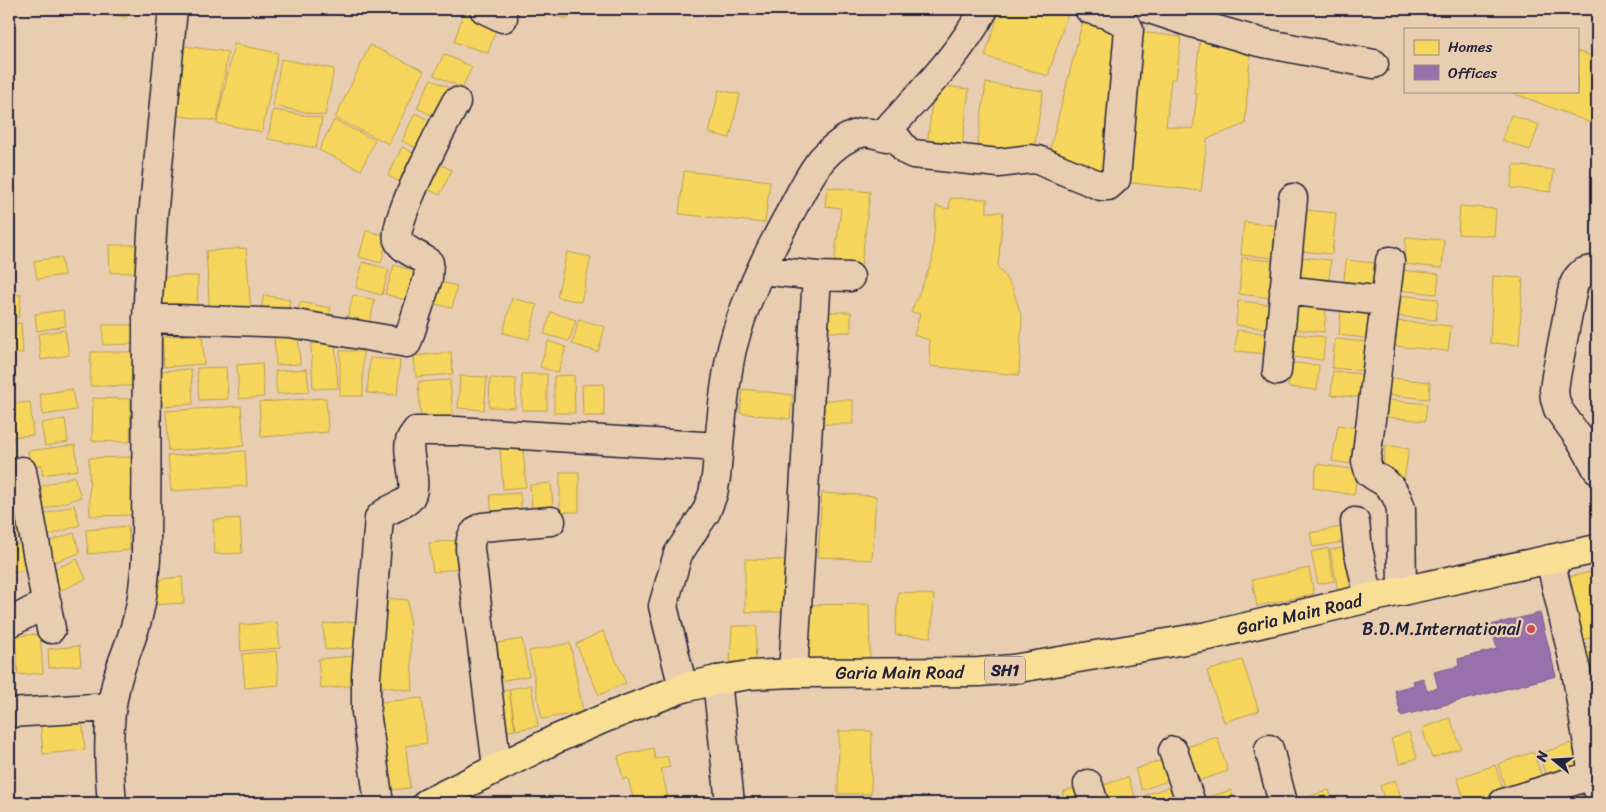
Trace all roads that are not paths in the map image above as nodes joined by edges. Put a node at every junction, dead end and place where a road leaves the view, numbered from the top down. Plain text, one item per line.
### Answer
1 (173, 9) edge
2 (984, 9) edge
3 (1089, 9) edge
4 (1150, 9) edge
5 (1374, 64) dead end
6 (456, 102) dead end
7 (889, 129) junction
8 (1293, 198) dead end
9 (1390, 261) dead end
10 (762, 270) junction
11 (1597, 270) edge
12 (817, 276) junction
13 (850, 276) dead end
14 (1284, 290) junction
15 (1384, 301) junction
16 (147, 318) junction
17 (1277, 371) dead end
18 (719, 447) junction
19 (1597, 469) edge
20 (23, 471) edge
21 (551, 521) dead end
22 (1355, 522) dead end
23 (1597, 549) edge
24 (1550, 559) junction
25 (1402, 591) junction
26 (1369, 598) junction
27 (9, 623) edge
28 (794, 673) junction
29 (717, 680) junction
30 (684, 688) junction
31 (112, 707) junction
32 (9, 713) edge
33 (1269, 749) dead end
34 (1173, 751) dead end
35 (497, 767) junction
36 (1595, 782) edge
37 (112, 803) edge
38 (379, 803) edge
39 (427, 803) edge
40 (730, 803) edge
41 (1191, 803) edge
42 (1283, 803) edge
43 (1503, 803) edge

1 - 16 street
2 - 7 street
3 - 7 street
4 - 5 street
6 - 16 street
7 - 10 street
8 - 14 street
9 - 15 street
10 - 12 street
10 - 18 street
11 - 19 street
12 - 13 street
12 - 28 street
14 - 15 street
14 - 17 street
15 - 25 street
16 - 31 street
18 - 30 street
18 - 38 street
20 - 27 street
21 - 35 street
22 - 26 street
23 - 24 main road, Garia Main Road / SH1
24 - 25 main road, Garia Main Road / SH1
24 - 36 street
25 - 26 main road, Garia Main Road / SH1
26 - 28 main road, Garia Main Road / SH1
28 - 29 main road, Garia Main Road / SH1
29 - 30 main road, Garia Main Road / SH1
29 - 40 street
30 - 35 main road, Garia Main Road / SH1
31 - 32 street
31 - 37 street
33 - 42 street
34 - 41 street
35 - 39 main road, Garia Main Road / SH1
36 - 43 street

